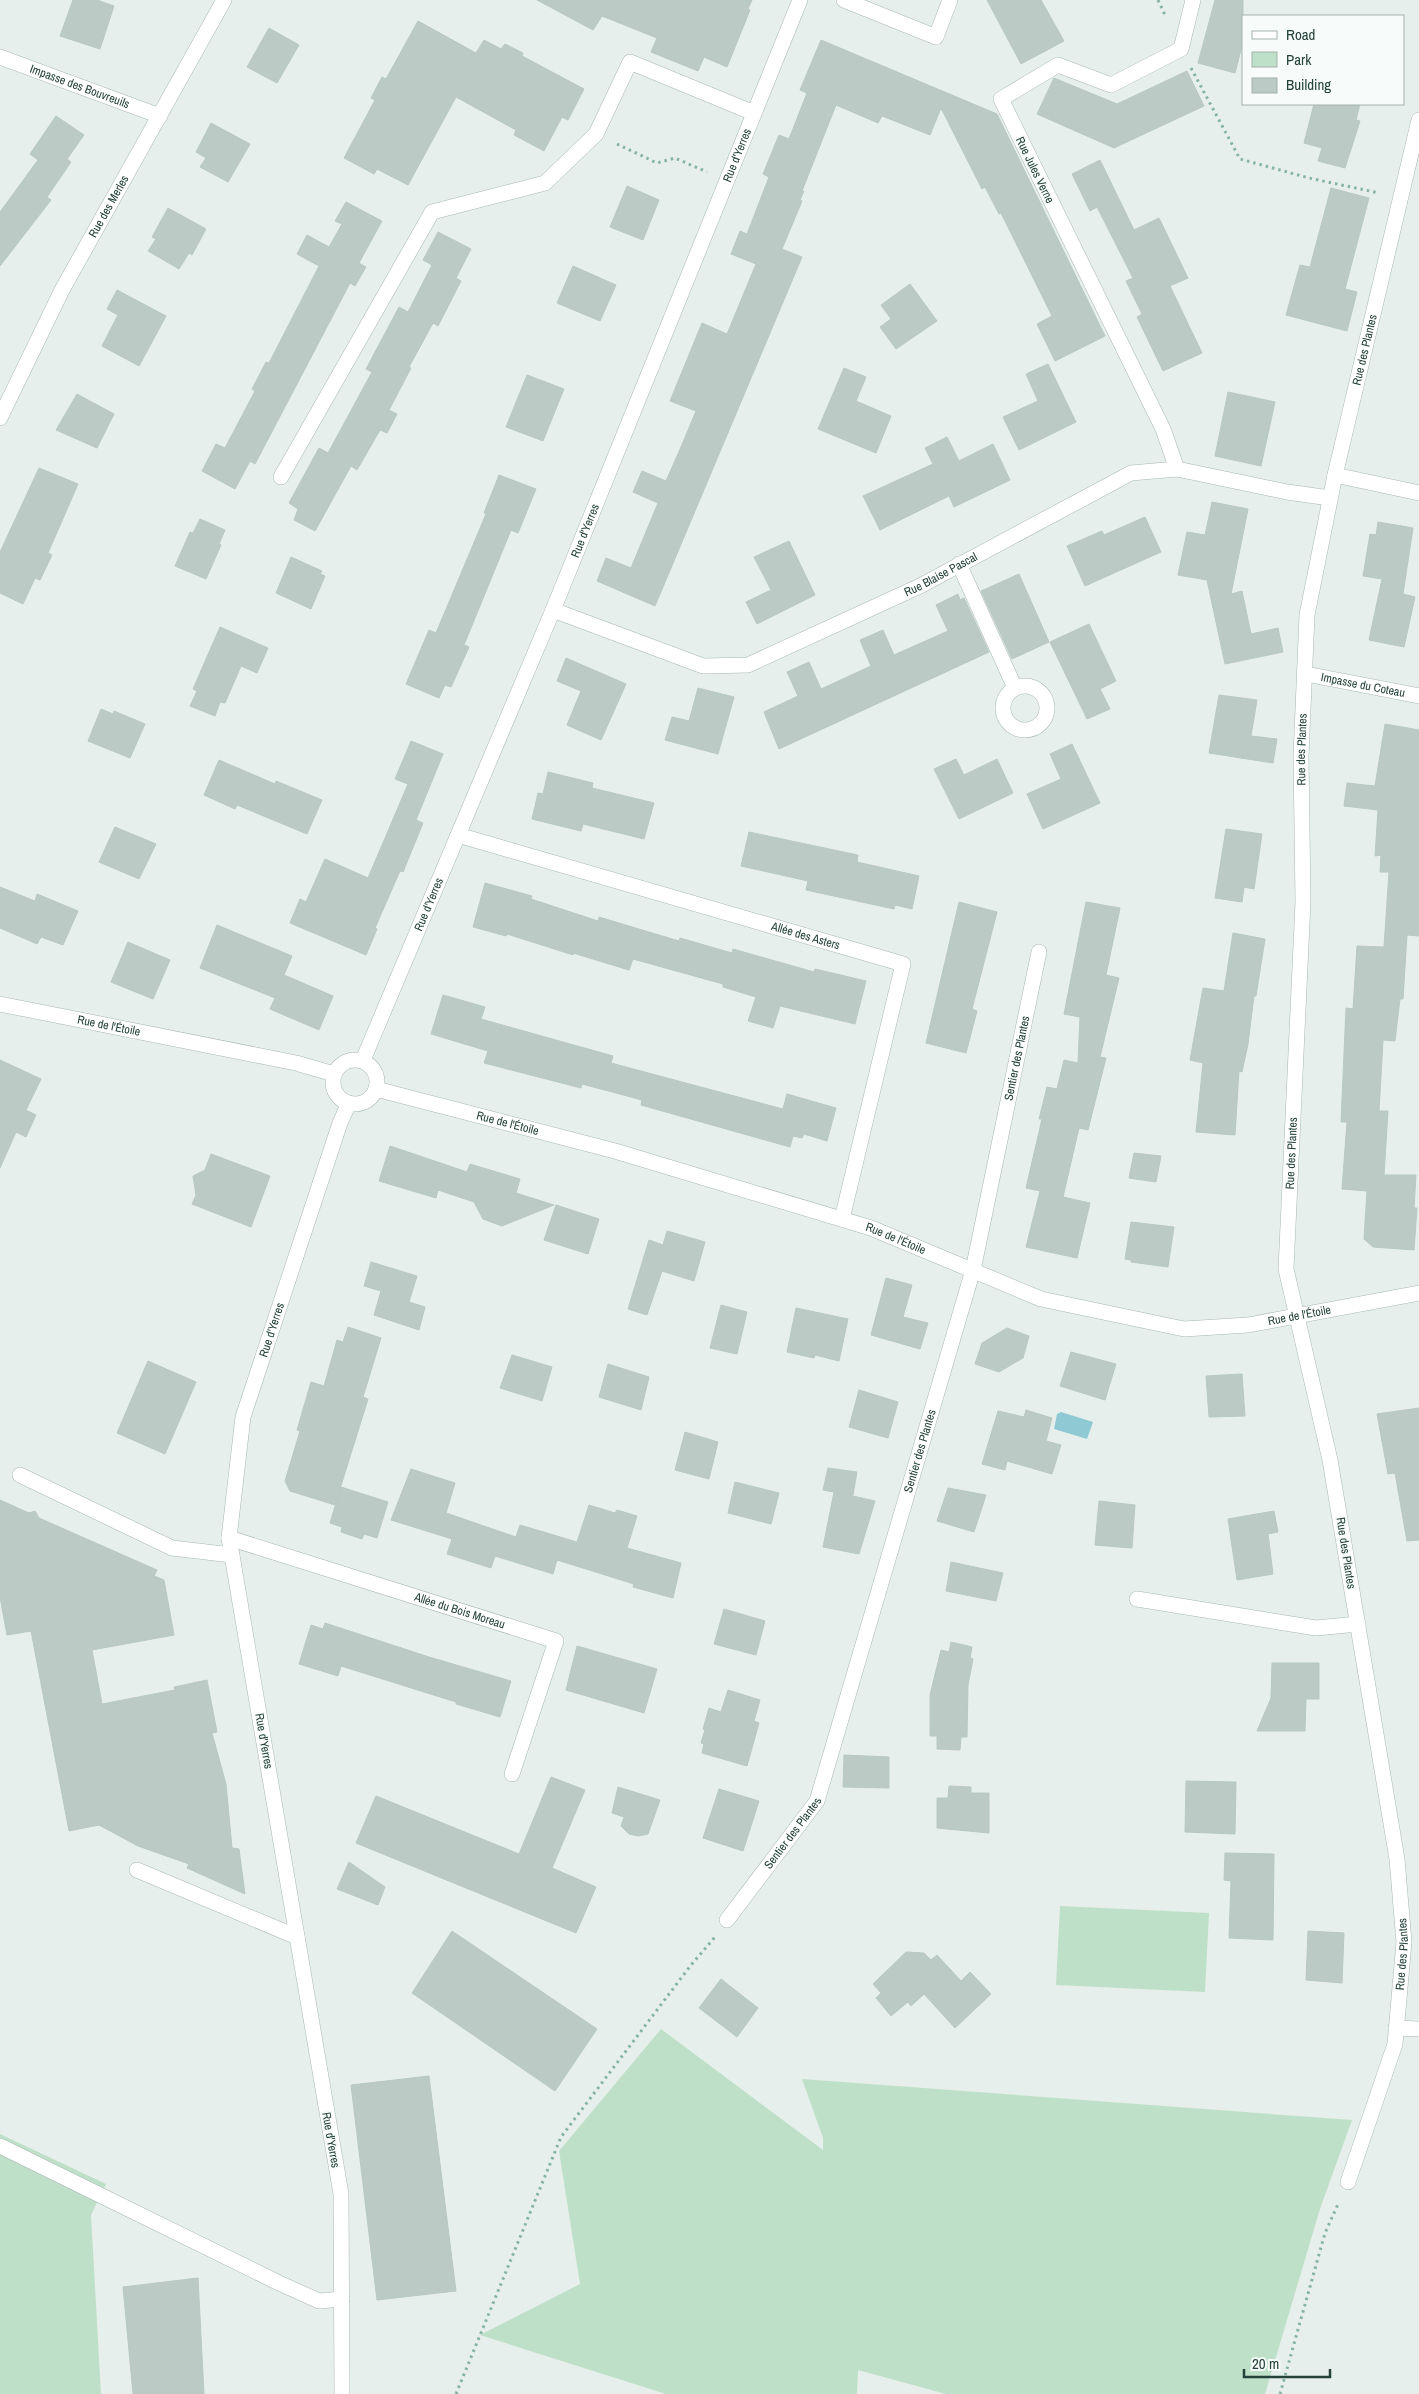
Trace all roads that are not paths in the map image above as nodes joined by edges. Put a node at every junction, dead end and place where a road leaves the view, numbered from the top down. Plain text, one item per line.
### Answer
1 (224, 0) edge
2 (800, 0) edge
3 (844, 0) edge
4 (950, 0) edge
5 (1193, 0) edge
6 (0, 57) edge
7 (754, 113) junction
8 (160, 116) junction
9 (1419, 120) edge
10 (0, 418) edge
11 (1177, 469) junction
12 (1335, 475) junction
13 (281, 477) dead end
14 (1419, 493) edge
15 (1330, 498) junction
16 (959, 564) junction
17 (553, 610) junction
18 (1306, 674) junction
19 (1015, 688) dead end
20 (1419, 696) edge
21 (458, 835) junction
22 (1040, 952) dead end
23 (0, 1004) edge
24 (363, 1060) junction
25 (334, 1074) junction
26 (376, 1089) junction
27 (349, 1103) junction
28 (842, 1219) junction
29 (973, 1270) junction
30 (1419, 1293) edge
31 (1298, 1317) junction
32 (20, 1475) dead end
33 (229, 1538) junction
34 (232, 1555) junction
35 (1137, 1598) dead end
36 (1358, 1624) junction
37 (512, 1774) dead end
38 (137, 1870) dead end
39 (728, 1919) road end
40 (297, 1937) junction
41 (1396, 2028) junction
42 (1419, 2029) edge
43 (0, 2146) edge
44 (0, 2158) edge
45 (28, 2160) junction
46 (1348, 2182) road end
47 (342, 2299) junction
48 (342, 2394) edge

1 - 8 street, Rue des Merles
2 - 7 street, Rue d'Yerres
3 - 4 street
5 - 11 street, Rue Jules Verne
6 - 8 street, Impasse des Bouvreuils
7 - 13 street
7 - 17 street, Rue d'Yerres
8 - 10 street, Rue des Merles
9 - 12 street, Rue des Plantes
11 - 15 street, Rue Blaise Pascal
11 - 16 street, Rue Blaise Pascal
12 - 14 street
12 - 15 street, Rue des Plantes
15 - 18 street, Rue des Plantes
16 - 17 street, Rue Blaise Pascal
16 - 19 street
17 - 21 street, Rue d'Yerres
18 - 20 street, Impasse du Coteau
18 - 31 street, Rue des Plantes
21 - 24 street, Rue d'Yerres
21 - 28 street, Allée des Asters
22 - 29 street, Sentier des Plantes
23 - 25 street, Rue de l'Étoile
24 - 25 street
24 - 26 street
25 - 27 street
26 - 27 street
26 - 28 street, Rue de l'Étoile
27 - 33 street, Rue d'Yerres
28 - 29 street, Rue de l'Étoile
29 - 31 street, Rue de l'Étoile
29 - 39 street, Sentier des Plantes
30 - 31 street, Rue de l'Étoile
31 - 36 street, Rue des Plantes
32 - 34 street
33 - 34 street, Rue d'Yerres
33 - 37 street, Allée du Bois Moreau
34 - 40 street, Rue d'Yerres
35 - 36 street
36 - 41 street, Rue des Plantes
38 - 40 street
40 - 47 street, Rue d'Yerres
41 - 42 street
41 - 46 street, Rue des Plantes
43 - 45 street
44 - 45 street
45 - 47 street
47 - 48 street, Rue d'Yerres

